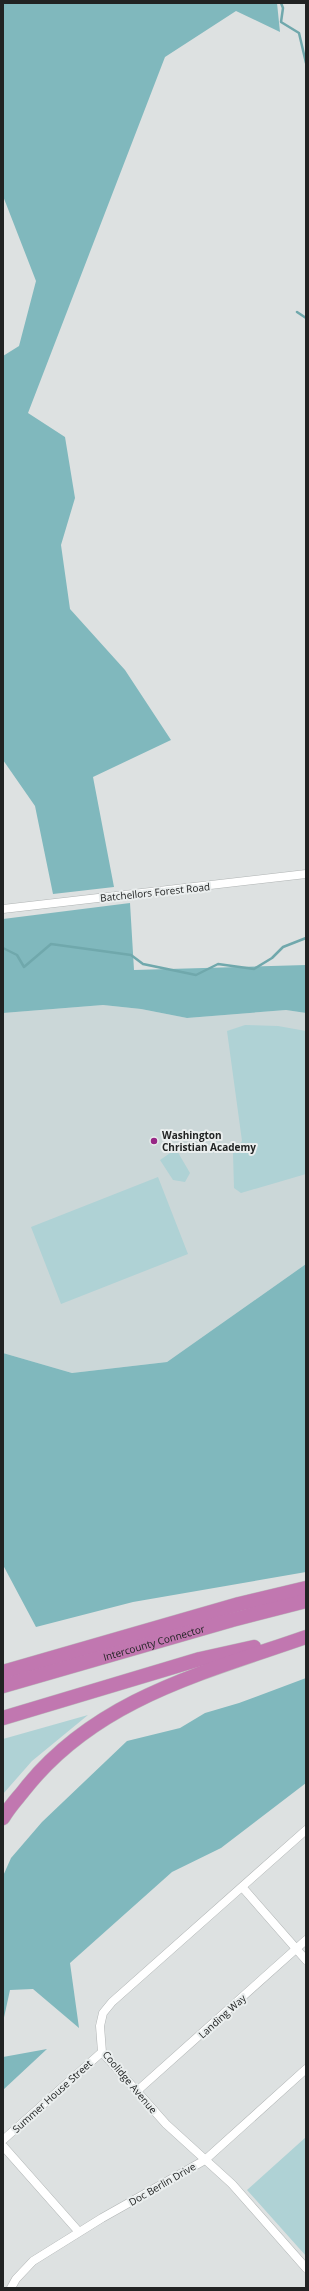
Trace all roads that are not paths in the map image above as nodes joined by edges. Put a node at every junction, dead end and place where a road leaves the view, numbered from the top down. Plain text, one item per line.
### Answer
1 (306, 874) edge
2 (3, 909) edge
3 (306, 1588) edge
4 (306, 1601) edge
5 (306, 1636) edge
6 (30, 1664) junction
7 (3, 1668) edge
8 (3, 1672) edge
9 (3, 1686) edge
10 (3, 1718) edge
11 (3, 1818) edge
12 (306, 1830) edge
13 (243, 1888) junction
14 (306, 1940) edge
15 (296, 1949) junction
16 (306, 1960) edge
17 (102, 2052) junction
18 (306, 2068) edge
19 (137, 2091) junction
20 (3, 2140) edge
21 (3, 2146) edge
22 (205, 2160) junction
23 (79, 2232) junction
24 (306, 2268) edge
25 (11, 2288) edge

1 - 2 street, Batchellors Forest Road
3 - 6 highway
4 - 9 highway, Intercounty Connector
5 - 10 highway
5 - 11 highway
6 - 7 highway
6 - 8 highway
12 - 13 street, Coolidge Avenue
13 - 15 street
13 - 17 street, Coolidge Avenue
14 - 15 street, Landing Way
15 - 16 street
15 - 19 street, Landing Way
17 - 19 street, Coolidge Avenue
17 - 20 street, Summer House Street
18 - 22 street, Doc Berlin Drive
19 - 22 street, Coolidge Avenue
21 - 23 street
22 - 23 street, Doc Berlin Drive
22 - 24 street, Coolidge Avenue
23 - 25 street, Doc Berlin Drive

